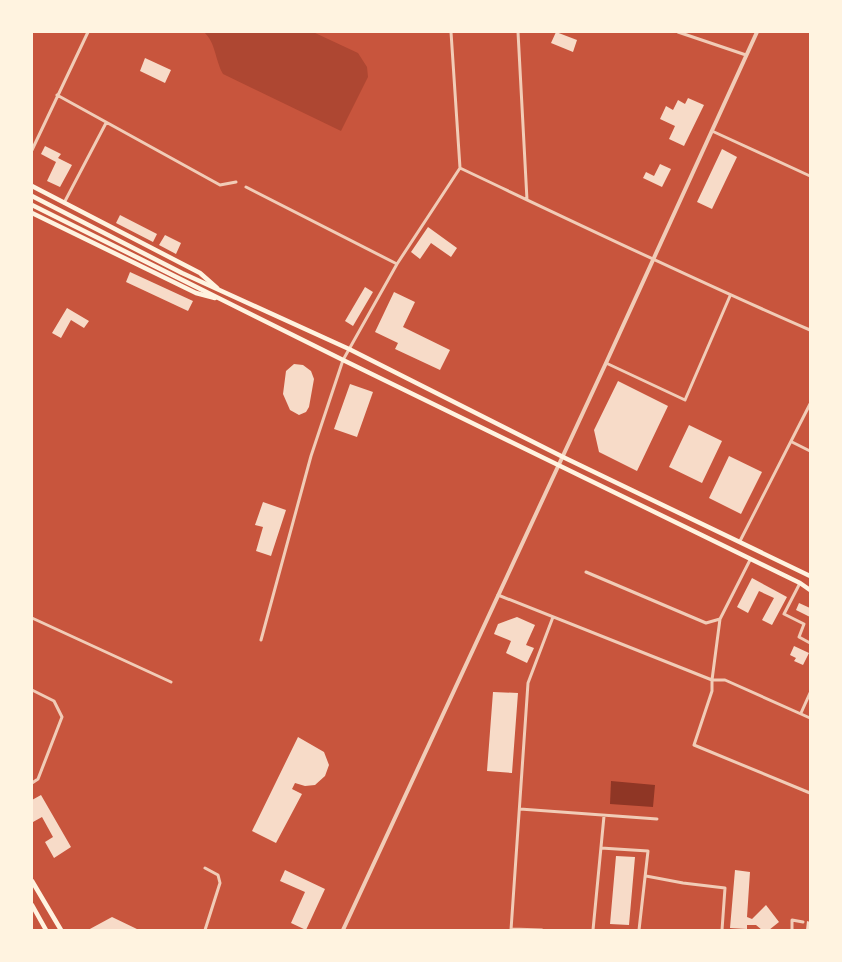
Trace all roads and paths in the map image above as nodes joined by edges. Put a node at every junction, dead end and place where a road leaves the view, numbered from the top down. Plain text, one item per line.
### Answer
1 (88, 32) edge
2 (451, 32) edge
3 (518, 32) edge
4 (678, 32) edge
5 (757, 32) edge
6 (746, 55) junction
7 (57, 95) junction
8 (106, 123) junction
9 (712, 131) junction
10 (32, 150) edge
11 (460, 168) junction
12 (810, 176) edge
13 (236, 182) dead end
14 (32, 186) edge
15 (246, 187) dead end
16 (32, 196) edge
17 (527, 200) junction
18 (64, 203) junction
19 (32, 205) edge
20 (32, 213) edge
21 (653, 258) junction
22 (397, 264) junction
23 (181, 275) junction
24 (219, 290) junction
25 (730, 296) junction
26 (218, 298) junction
27 (810, 330) edge
28 (349, 349) junction
29 (342, 360) junction
30 (606, 363) junction
31 (810, 404) edge
32 (792, 442) junction
33 (810, 451) edge
34 (563, 457) junction
35 (558, 465) junction
36 (740, 541) junction
37 (750, 560) junction
38 (586, 572) dead end
39 (810, 577) edge
40 (800, 583) junction
41 (810, 589) edge
42 (498, 595) junction
43 (553, 617) junction
44 (32, 618) edge
45 (720, 619) junction
46 (261, 640) dead end
47 (810, 643) edge
48 (712, 680) junction
49 (171, 682) dead end
50 (32, 690) edge
51 (810, 693) edge
52 (801, 714) junction
53 (810, 718) edge
54 (32, 783) edge
55 (810, 793) edge
56 (519, 809) junction
57 (604, 816) junction
58 (657, 819) dead end
59 (602, 848) junction
60 (205, 868) dead end
61 (646, 876) junction
62 (32, 881) edge
63 (32, 905) edge
64 (803, 922) dead end
65 (46, 930) edge
66 (61, 930) edge
67 (205, 930) edge
68 (343, 930) edge
69 (511, 930) edge
70 (542, 930) edge
71 (593, 930) edge
72 (639, 930) edge
73 (722, 930) edge
74 (792, 930) edge

1 - 7 street
2 - 11 street
3 - 17 street
4 - 6 street
5 - 6 street
6 - 9 street
7 - 8 street
7 - 10 street
8 - 13 street
8 - 18 street
9 - 12 street
9 - 21 street
11 - 17 street
11 - 22 street
14 - 18 main road
15 - 22 street
16 - 23 main road
17 - 21 street
18 - 24 main road
19 - 23 main road
20 - 26 main road
21 - 25 street
21 - 30 street
22 - 28 street
23 - 24 main road
23 - 26 main road
24 - 28 main road
25 - 27 street
25 - 30 street
26 - 29 main road
28 - 29 street
28 - 34 main road
29 - 35 main road
29 - 46 street
30 - 34 street
31 - 32 street
32 - 33 street
32 - 36 street
34 - 35 street
34 - 36 main road
35 - 37 main road
35 - 42 street
36 - 39 main road
37 - 40 main road
37 - 45 street
38 - 45 street
40 - 41 main road
40 - 47 street
42 - 43 street
42 - 68 street
43 - 48 street
43 - 56 street
44 - 49 street
45 - 48 street
48 - 52 street
48 - 55 street
50 - 54 street
51 - 52 street
52 - 53 street
56 - 57 street
56 - 69 street
57 - 58 street
57 - 59 street
59 - 61 street
59 - 71 street
60 - 67 street
61 - 72 street
61 - 73 street
62 - 66 main road
63 - 65 main road
64 - 74 street
69 - 70 street

